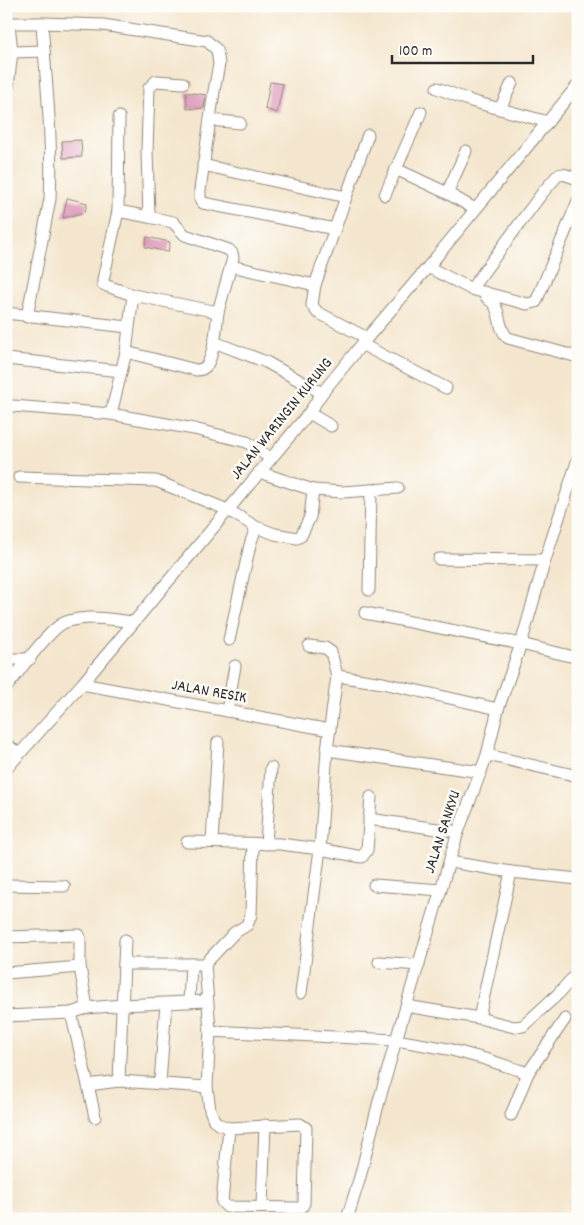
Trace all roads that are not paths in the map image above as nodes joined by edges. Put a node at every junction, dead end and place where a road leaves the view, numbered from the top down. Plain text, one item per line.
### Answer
1 (42, 22) junction
2 (8, 24) edge
3 (44, 51) junction
4 (12, 52) junction
5 (183, 83) dead end
6 (512, 83) dead end
7 (578, 85) edge
8 (8, 86) dead end
9 (437, 88) dead end
10 (500, 109) junction
11 (421, 112) dead end
12 (119, 116) dead end
13 (210, 120) junction
14 (240, 122) dead end
15 (548, 122) junction
16 (368, 135) dead end
17 (466, 151) dead end
18 (203, 165) junction
19 (396, 169) junction
20 (578, 179) edge
21 (447, 193) junction
22 (385, 195) dead end
23 (346, 197) junction
24 (578, 201) edge
25 (475, 209) junction
26 (118, 211) junction
27 (149, 217) junction
28 (335, 229) junction
29 (231, 266) junction
30 (428, 267) junction
31 (316, 285) junction
32 (471, 289) junction
33 (484, 292) junction
34 (134, 295) junction
35 (218, 312) junction
36 (6, 313) edge
37 (27, 317) junction
38 (128, 327) junction
39 (214, 342) junction
40 (365, 342) junction
41 (126, 352) junction
42 (578, 357) edge
43 (6, 359) edge
44 (121, 372) junction
45 (446, 388) dead end
46 (322, 393) junction
47 (13, 406) dead end
48 (308, 413) junction
49 (111, 414) junction
50 (331, 426) dead end
51 (270, 458) junction
52 (578, 459) edge
53 (259, 472) junction
54 (19, 477) dead end
55 (398, 488) dead end
56 (313, 490) junction
57 (372, 490) junction
58 (228, 510) junction
59 (256, 527) junction
60 (439, 559) dead end
61 (544, 560) junction
62 (368, 590) dead end
63 (365, 612) dead end
64 (133, 622) junction
65 (229, 640) dead end
66 (521, 644) junction
67 (309, 646) dead end
68 (578, 658) edge
69 (6, 659) edge
70 (30, 659) junction
71 (235, 666) dead end
72 (337, 676) junction
73 (9, 680) edge
74 (82, 684) junction
75 (498, 709) junction
76 (228, 711) junction
77 (330, 730) junction
78 (218, 742) dead end
79 (6, 744) edge
80 (327, 750) junction
81 (19, 754) junction
82 (487, 756) junction
83 (7, 766) edge
84 (271, 768) dead end
85 (481, 772) junction
86 (578, 776) edge
87 (371, 798) dead end
88 (369, 819) junction
89 (458, 832) junction
90 (187, 842) dead end
91 (212, 842) junction
92 (266, 844) junction
93 (253, 845) junction
94 (320, 849) junction
95 (450, 862) junction
96 (511, 872) junction
97 (578, 879) edge
98 (6, 885) edge
99 (374, 885) dead end
100 (64, 886) dead end
101 (441, 890) junction
102 (6, 937) edge
103 (125, 940) dead end
104 (379, 962) dead end
105 (124, 964) junction
106 (191, 964) junction
107 (205, 964) junction
108 (419, 965) junction
109 (80, 967) junction
110 (578, 972) edge
111 (6, 973) edge
112 (301, 993) dead end
113 (207, 1001) junction
114 (190, 1002) junction
115 (166, 1004) junction
116 (123, 1005) junction
117 (406, 1006) junction
118 (87, 1008) junction
119 (71, 1013) junction
120 (6, 1016) edge
121 (479, 1018) junction
122 (565, 1019) dead end
123 (210, 1031) junction
124 (396, 1040) junction
125 (528, 1073) junction
126 (119, 1081) junction
127 (160, 1082) junction
128 (88, 1086) junction
129 (207, 1087) junction
130 (511, 1115) dead end
131 (95, 1117) dead end
132 (265, 1125) junction
133 (229, 1128) junction
134 (262, 1206) junction
135 (346, 1219) edge

1 - 2 street
1 - 3 street
1 - 13 street
2 - 4 street
3 - 4 street
3 - 37 street
4 - 8 street
5 - 27 street
6 - 10 street
7 - 15 street, JALAN WARINGIN KURUNG
9 - 10 street
10 - 15 street
11 - 19 street
12 - 26 street
13 - 14 street
13 - 18 street
15 - 25 street, JALAN WARINGIN KURUNG
16 - 23 street
17 - 21 street
18 - 23 street
18 - 28 street
19 - 21 street
19 - 22 street
20 - 32 street
21 - 25 street
23 - 28 street
24 - 33 street
25 - 30 street, JALAN WARINGIN KURUNG
26 - 27 street
26 - 34 street
27 - 29 street
28 - 31 street
29 - 31 street
29 - 35 street
30 - 32 street
30 - 40 street, JALAN WARINGIN KURUNG
31 - 40 street
32 - 33 street
33 - 42 street
34 - 35 street
34 - 38 street
35 - 39 street
36 - 37 street
37 - 38 street
38 - 41 street
39 - 41 street
39 - 46 street
40 - 45 street
40 - 46 street, JALAN WARINGIN KURUNG
41 - 44 street
43 - 44 street
44 - 49 street
46 - 48 street, JALAN WARINGIN KURUNG
47 - 49 street
48 - 50 street
48 - 51 street, JALAN WARINGIN KURUNG
49 - 51 street
51 - 53 street, JALAN WARINGIN KURUNG
52 - 61 street, JALAN SANKYU
53 - 56 street
53 - 58 street, JALAN WARINGIN KURUNG
54 - 58 street
55 - 57 street
56 - 57 street
56 - 59 street
57 - 62 street
58 - 59 street
58 - 64 street, JALAN WARINGIN KURUNG
59 - 65 street
60 - 61 street
61 - 66 street, JALAN SANKYU
63 - 66 street
64 - 70 street
64 - 74 street, JALAN WARINGIN KURUNG
66 - 68 street
66 - 75 street, JALAN SANKYU
67 - 72 street
69 - 70 street
70 - 73 street
71 - 76 street
72 - 75 street
72 - 77 street
74 - 76 street, JALAN RESIK
74 - 81 street, JALAN WARINGIN KURUNG
75 - 82 street, JALAN SANKYU
76 - 77 street, JALAN RESIK
77 - 80 street
78 - 91 street
79 - 81 street
80 - 85 street
80 - 94 street
81 - 83 street, JALAN WARINGIN KURUNG
82 - 85 street, JALAN SANKYU
82 - 86 street
84 - 92 street
85 - 89 street, JALAN SANKYU
87 - 88 street
88 - 89 street
88 - 94 street
89 - 95 street, JALAN SANKYU
90 - 91 street
91 - 93 street
92 - 93 street
92 - 94 street
93 - 107 street
94 - 112 street
95 - 96 street
95 - 101 street, JALAN SANKYU
96 - 97 street
96 - 121 street
98 - 100 street
99 - 101 street
101 - 108 street, JALAN SANKYU
102 - 109 street
103 - 105 street
104 - 108 street
105 - 106 street
105 - 116 street
106 - 107 street
106 - 114 street
107 - 113 street
108 - 117 street, JALAN SANKYU
109 - 111 street
109 - 118 street
110 - 121 street
113 - 114 street
113 - 123 street
114 - 115 street
115 - 116 street
115 - 127 street
116 - 118 street
116 - 126 street
117 - 121 street
117 - 124 street, JALAN SANKYU
118 - 119 street
119 - 120 street
119 - 128 street
122 - 125 street
123 - 124 street
123 - 129 street
124 - 125 street
124 - 135 street, JALAN SANKYU
125 - 130 street
126 - 127 street
126 - 128 street
127 - 129 street
128 - 131 street
129 - 133 street
132 - 133 street
132 - 134 street
132 - 134 street
133 - 134 street

